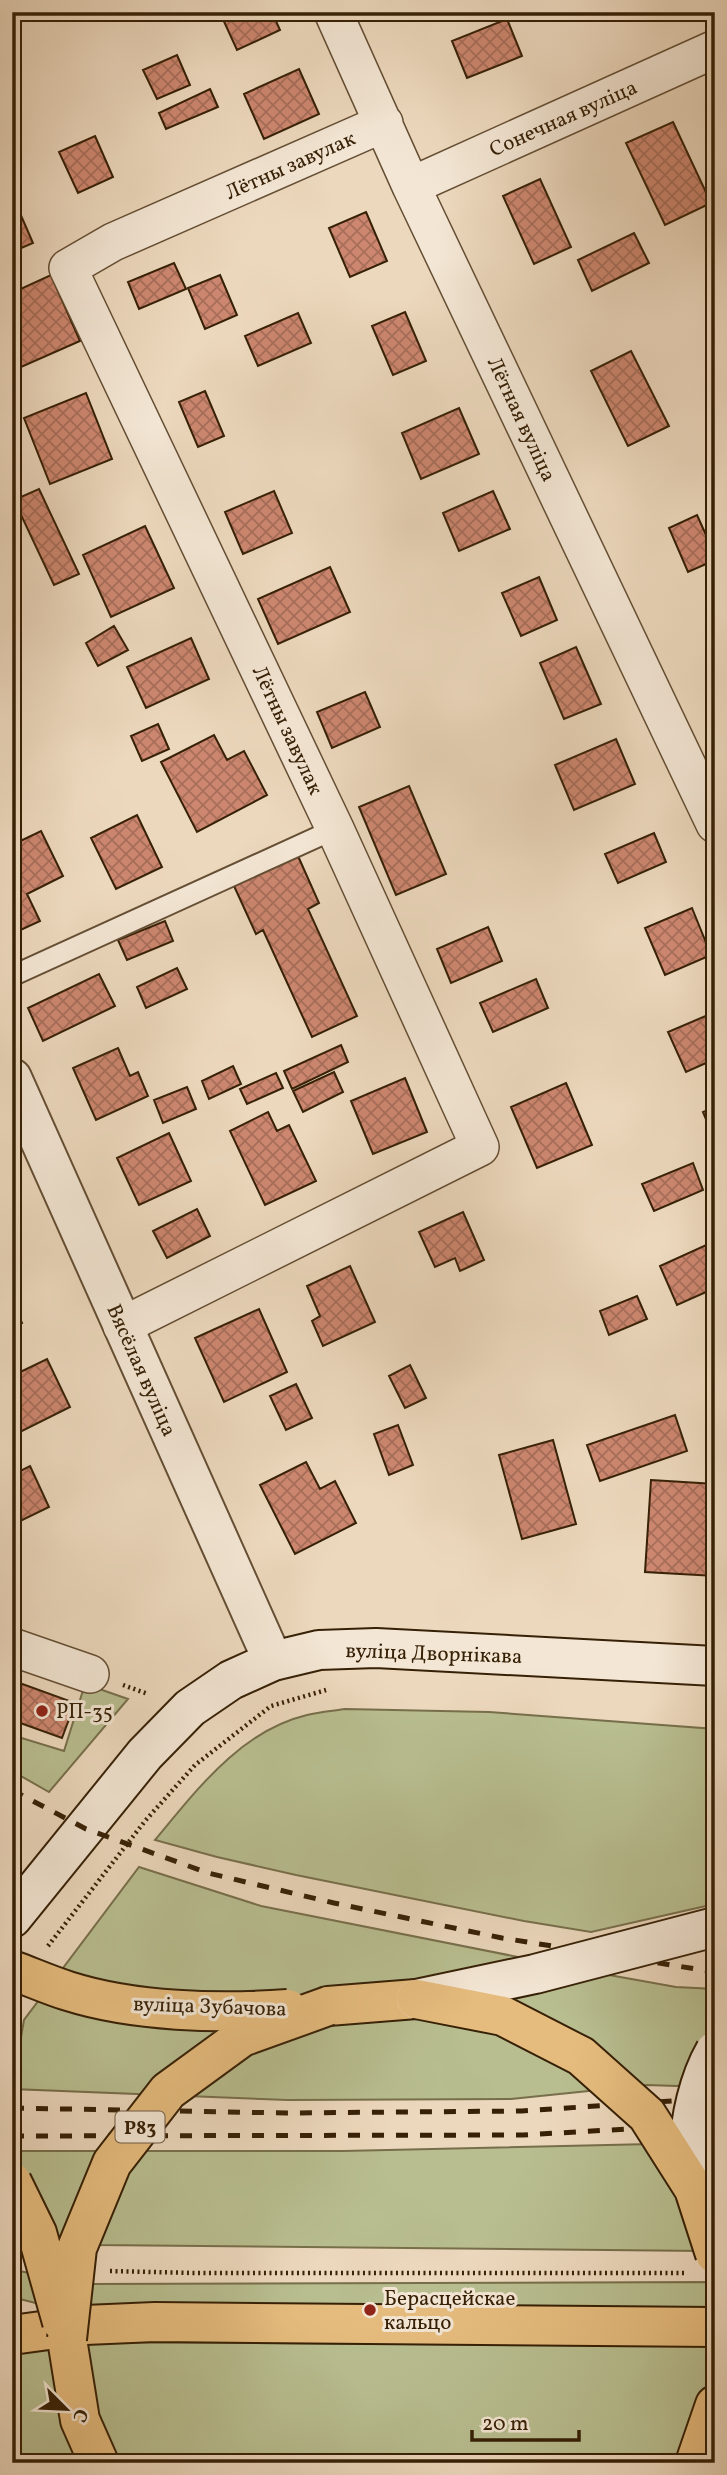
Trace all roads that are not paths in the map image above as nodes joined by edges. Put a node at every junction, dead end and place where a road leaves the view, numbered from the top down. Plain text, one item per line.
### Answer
1 (332, 12) edge
2 (715, 49) edge
3 (384, 124) junction
4 (411, 186) junction
5 (715, 824) edge
6 (335, 829) junction
7 (12, 976) edge
8 (12, 1078) edge
9 (122, 1326) junction
10 (12, 1647) edge
11 (273, 1661) junction
12 (715, 1667) edge
13 (90, 1674) dead end
14 (12, 1918) edge
15 (715, 1927) edge
16 (26, 1963) edge
17 (416, 1999) junction
18 (328, 2006) junction
19 (715, 2051) edge
20 (12, 2182) edge
21 (694, 2189) junction
22 (703, 2264) edge
23 (715, 2327) edge
24 (12, 2334) edge
25 (67, 2339) junction
26 (715, 2405) edge
27 (80, 2420) junction
28 (80, 2463) edge
29 (99, 2463) edge
30 (695, 2463) edge

1 - 3 street, Лётная вуліца
2 - 4 street, Сонечная вуліца
3 - 4 street, Лётная вуліца
3 - 6 street, Лётны завулак
4 - 5 street, Лётная вуліца
6 - 7 lane
6 - 9 street, Лётны завулак
8 - 9 main road, Вясёлая вуліца
9 - 11 main road, Вясёлая вуліца
10 - 13 street
11 - 12 main road, вуліца Дворнікава
11 - 14 main road, вуліца Дворнікава
15 - 17 main road, bridge
16 - 18 main road, вуліца Зубачова / Р83, bridge
17 - 18 main road, Р83
17 - 21 main road, Р83, bridge
18 - 25 main road, Р83, bridge
19 - 21 main road, bridge
20 - 25 main road, Р83, bridge
21 - 22 main road, Р83, bridge
23 - 24 main road
25 - 27 main road, Р83
26 - 30 main road
27 - 28 main road
27 - 29 main road, Р83

